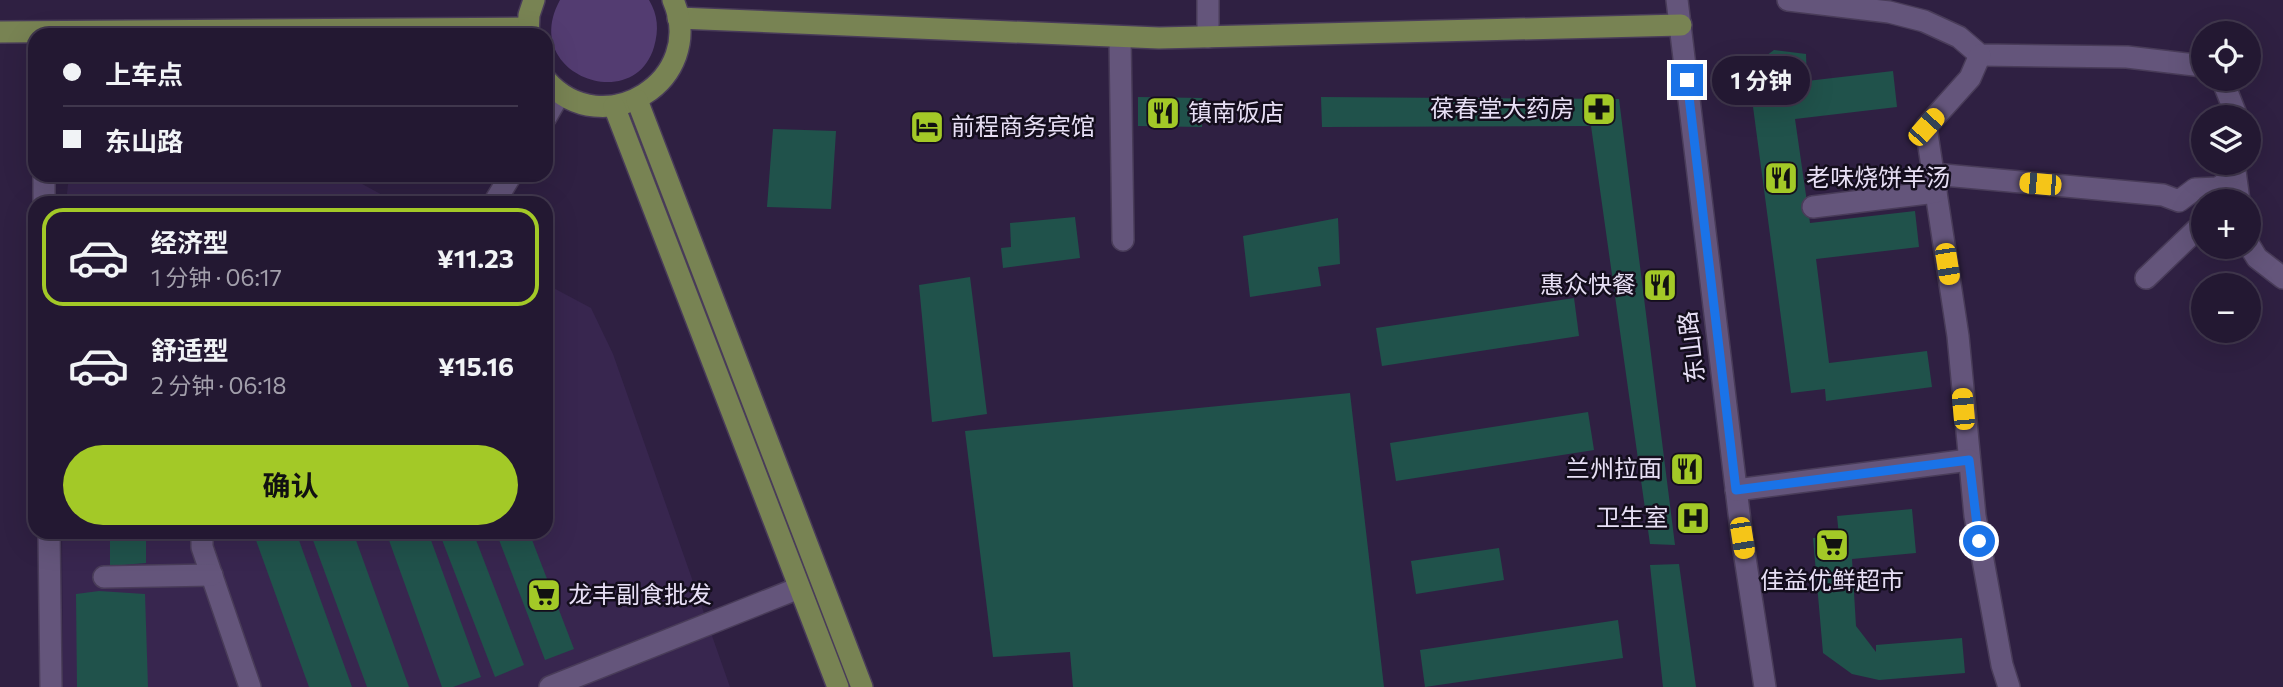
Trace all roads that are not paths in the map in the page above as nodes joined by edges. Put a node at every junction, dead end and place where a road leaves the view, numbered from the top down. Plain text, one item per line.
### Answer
1 (534, 0) edge
2 (1208, 0) edge
3 (1677, 0) edge
4 (1788, 0) edge
5 (676, 9) edge
6 (1681, 26) junction
7 (529, 28) edge
8 (0, 32) edge
9 (28, 33) edge
10 (1120, 37) junction
11 (1209, 37) junction
12 (1980, 55) junction
13 (2191, 65) edge
14 (553, 87) edge
15 (637, 100) junction
16 (614, 106) junction
17 (2230, 175) edge
18 (1934, 183) junction
19 (1813, 206) dead end
20 (2191, 235) edge
21 (1123, 240) dead end
22 (2258, 259) edge
23 (2146, 278) dead end
24 (2283, 278) edge
25 (1969, 460) junction
26 (1736, 490) junction
27 (49, 539) edge
28 (202, 539) edge
29 (212, 575) junction
30 (104, 577) dead end
31 (799, 588) junction
32 (51, 687) edge
33 (250, 687) edge
34 (550, 687) edge
35 (838, 687) edge
36 (862, 687) edge
37 (1765, 687) edge
38 (2009, 687) edge

1 - 7 main road
2 - 11 street
3 - 6 street, 东山路
4 - 12 street
5 - 10 main road
5 - 15 main road
6 - 11 main road
6 - 26 street, 东山路
8 - 9 main road
10 - 11 main road
10 - 21 street
12 - 13 street
12 - 18 street
14 - 16 main road
15 - 16 main road
15 - 36 main road
16 - 31 main road
17 - 18 street
18 - 19 street
18 - 25 street
20 - 23 street
22 - 24 street
25 - 26 street
25 - 38 street
26 - 37 street, 东山路
27 - 32 street
28 - 29 street
29 - 30 street
29 - 33 street
31 - 34 street
31 - 35 main road

